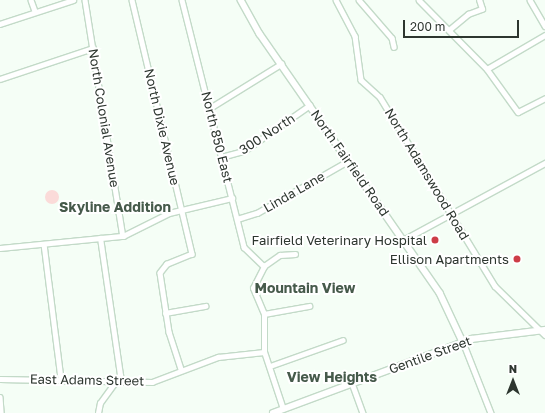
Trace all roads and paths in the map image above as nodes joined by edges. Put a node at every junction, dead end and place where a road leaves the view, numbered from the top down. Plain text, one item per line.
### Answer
1 (31, 0) edge
2 (73, 0) edge
3 (85, 0) edge
4 (132, 0) edge
5 (182, 0) edge
6 (241, 0) edge
7 (337, 0) edge
8 (359, 0) edge
9 (420, 0) edge
10 (479, 0) edge
11 (530, 0) edge
12 (35, 11) junction
13 (0, 24) edge
14 (545, 26) edge
15 (449, 30) junction
16 (545, 35) edge
17 (394, 47) dead end
18 (93, 48) junction
19 (281, 64) junction
20 (487, 69) junction
21 (0, 79) edge
22 (545, 98) edge
23 (310, 105) junction
24 (210, 108) junction
25 (222, 157) junction
26 (348, 161) junction
27 (545, 163) edge
28 (232, 198) junction
29 (181, 208) junction
30 (451, 214) junction
31 (237, 219) junction
32 (123, 236) junction
33 (100, 238) junction
34 (403, 240) junction
35 (44, 244) junction
36 (0, 248) edge
37 (295, 254) dead end
38 (264, 266) junction
39 (205, 306) dead end
40 (309, 306) dead end
41 (166, 313) junction
42 (264, 314) junction
43 (543, 332) edge
44 (343, 340) dead end
45 (463, 342) junction
46 (264, 352) junction
47 (270, 366) junction
48 (181, 369) junction
49 (61, 378) junction
50 (0, 379) edge
51 (117, 381) junction
52 (352, 383) junction
53 (0, 396) edge
54 (283, 409) junction
55 (1, 413) edge
56 (98, 413) edge
57 (273, 413) edge
58 (363, 413) edge
59 (491, 413) edge

1 - 12 street
2 - 12 street
3 - 18 street, North Colonial Avenue
4 - 29 street, North Dixie Avenue
5 - 24 street, North 850 East
6 - 19 main road, North Fairfield Road
7 - 30 street, North Adamswood Road
8 - 17 street
9 - 15 street
10 - 15 street
11 - 14 street
12 - 13 street
15 - 20 street
16 - 20 street
18 - 21 street
18 - 32 street, North Colonial Avenue
19 - 23 main road, North Fairfield Road
19 - 24 street
20 - 22 street
23 - 25 street, 300 North
23 - 26 main road, North Fairfield Road
24 - 25 street, North 850 East
25 - 28 street, North 850 East
26 - 31 street, Linda Lane
26 - 34 main road, North Fairfield Road
27 - 30 street
28 - 29 street
28 - 31 street, North 850 East
29 - 32 street
29 - 41 street, North Dixie Avenue
30 - 34 street
30 - 43 street, North Adamswood Road
31 - 38 street, North 850 East
32 - 33 street
33 - 35 street
33 - 51 street
34 - 45 main road, North Fairfield Road
35 - 36 street
35 - 49 street
37 - 38 street
38 - 42 street
39 - 41 street
40 - 42 street
41 - 48 street
42 - 46 street
43 - 45 main road, Gentile Street
44 - 47 street
45 - 52 main road, Gentile Street
45 - 59 street
46 - 47 street
46 - 48 street, East Adams Street
47 - 54 street
48 - 51 street, East Adams Street
49 - 50 street, East Adams Street
49 - 51 street, East Adams Street
51 - 56 street
52 - 54 main road, Gentile Street
52 - 58 street
53 - 55 street
54 - 57 main road, Gentile Street

